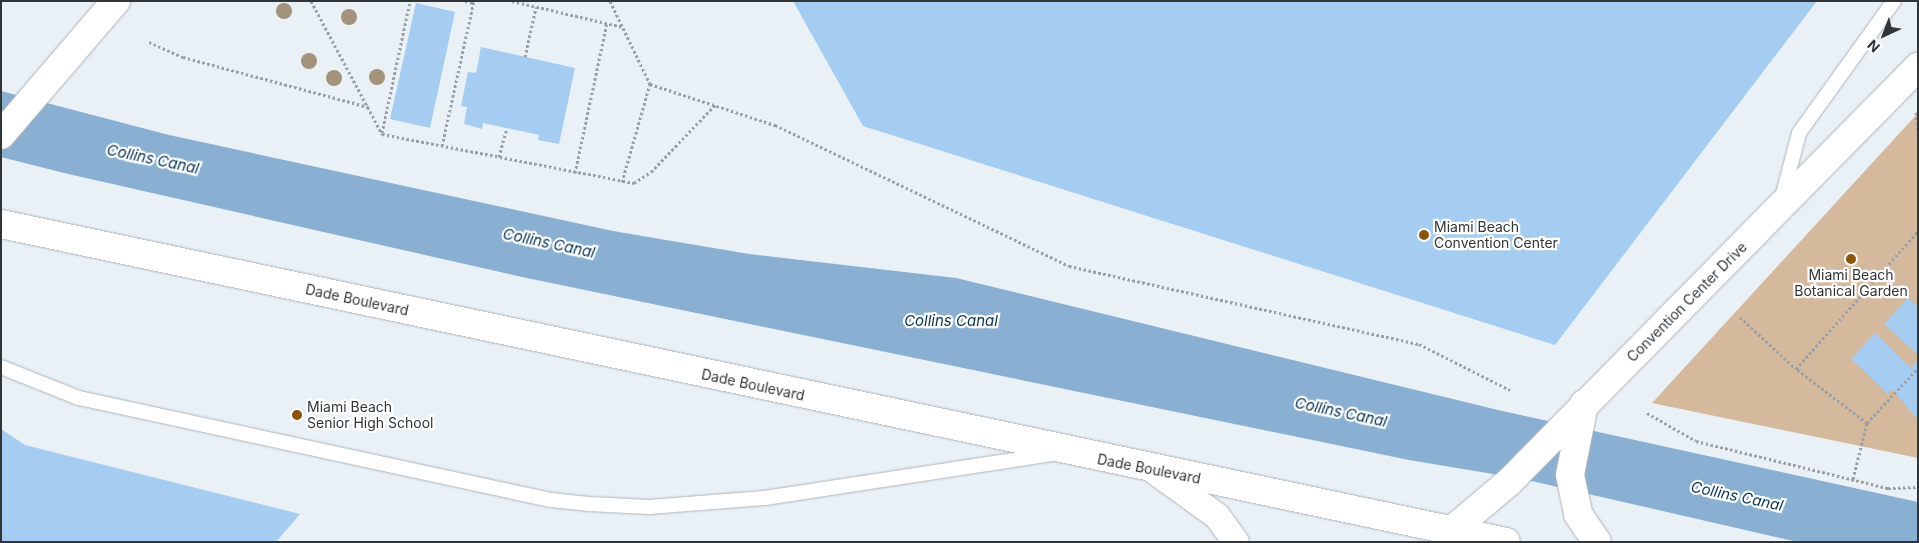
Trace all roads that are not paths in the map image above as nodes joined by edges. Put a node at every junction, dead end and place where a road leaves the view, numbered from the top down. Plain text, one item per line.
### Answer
1 (116, 1) edge
2 (1894, 1) edge
3 (1918, 66) edge
4 (1, 134) edge
5 (1779, 210) junction
6 (1, 224) edge
7 (1, 367) edge
8 (1578, 415) junction
9 (1065, 452) junction
10 (1153, 470) junction
11 (1444, 536) edge
12 (1236, 542) edge
13 (1506, 542) edge
14 (1597, 542) edge

1 - 4 main road
2 - 5 lane
3 - 5 main road, Convention Center Drive
5 - 8 main road, Convention Center Drive
6 - 9 main road, Dade Boulevard
7 - 9 lane
8 - 11 main road, Convention Center Drive
8 - 14 main road
9 - 10 main road, Dade Boulevard
10 - 11 main road, Dade Boulevard
10 - 12 street
11 - 13 main road, Dade Boulevard

